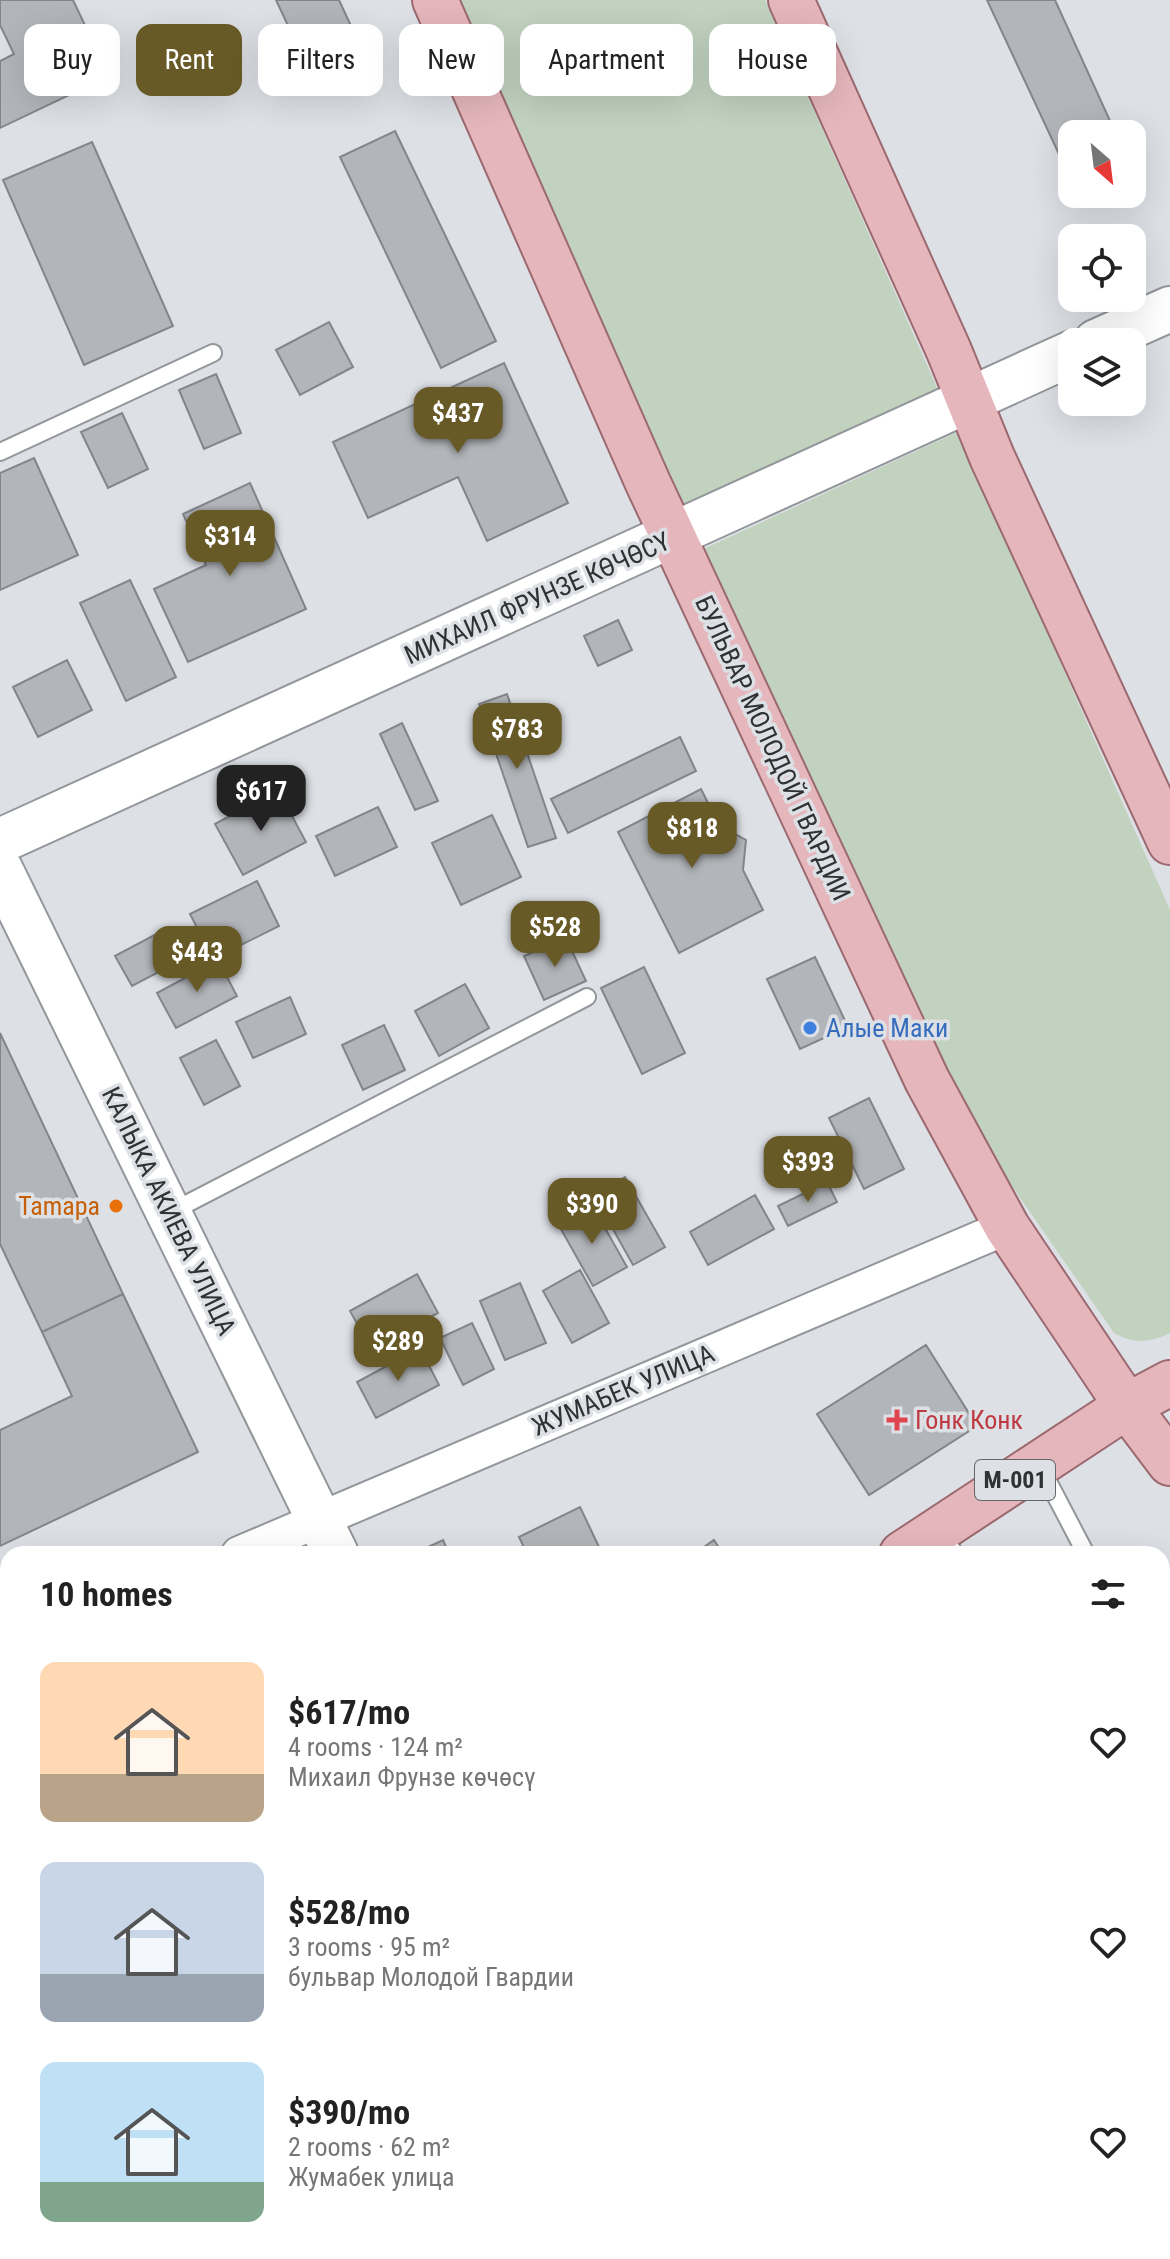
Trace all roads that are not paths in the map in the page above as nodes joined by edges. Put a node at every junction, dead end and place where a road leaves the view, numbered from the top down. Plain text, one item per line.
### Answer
1 (435, 0) edge
2 (791, 0) edge
3 (1170, 309) edge
4 (1127, 328) edge
5 (213, 353) dead end
6 (1058, 359) edge
7 (968, 399) junction
8 (0, 452) edge
9 (673, 537) junction
10 (0, 841) edge
11 (1170, 842) edge
12 (0, 869) edge
13 (587, 997) dead end
14 (169, 1213) junction
15 (1007, 1227) junction
16 (1170, 1383) edge
17 (1127, 1406) junction
18 (1170, 1463) edge
19 (1040, 1464) junction
20 (328, 1536) edge
21 (947, 1542) edge
22 (279, 1546) edge
23 (1078, 1546) edge

1 - 9 main road, БУЛЬВАР МОЛОДОЙ ГВАРДИИ
2 - 7 main road
3 - 4 main road
5 - 8 lane
6 - 7 main road, МИХАИЛ ФРУНЗЕ КӨЧӨСҮ
7 - 9 main road, МИХАИЛ ФРУНЗЕ КӨЧӨСҮ
7 - 11 main road
9 - 10 main road, МИХАИЛ ФРУНЗЕ КӨЧӨСҮ
9 - 15 main road, БУЛЬВАР МОЛОДОЙ ГВАРДИИ
12 - 14 main road, КАЛЫКА АКИЕВА УЛИЦА
13 - 14 lane
14 - 20 main road, КАЛЫКА АКИЕВА УЛИЦА
15 - 17 main road, БУЛЬВАР МОЛОДОЙ ГВАРДИИ
15 - 20 street, ЖУМАБЕК УЛИЦА
16 - 17 main road, М-001
17 - 18 main road, БУЛЬВАР МОЛОДОЙ ГВАРДИИ
17 - 19 main road, М-001
19 - 21 main road, М-001
19 - 23 lane
20 - 22 street, ЖУМАБЕК УЛИЦА

